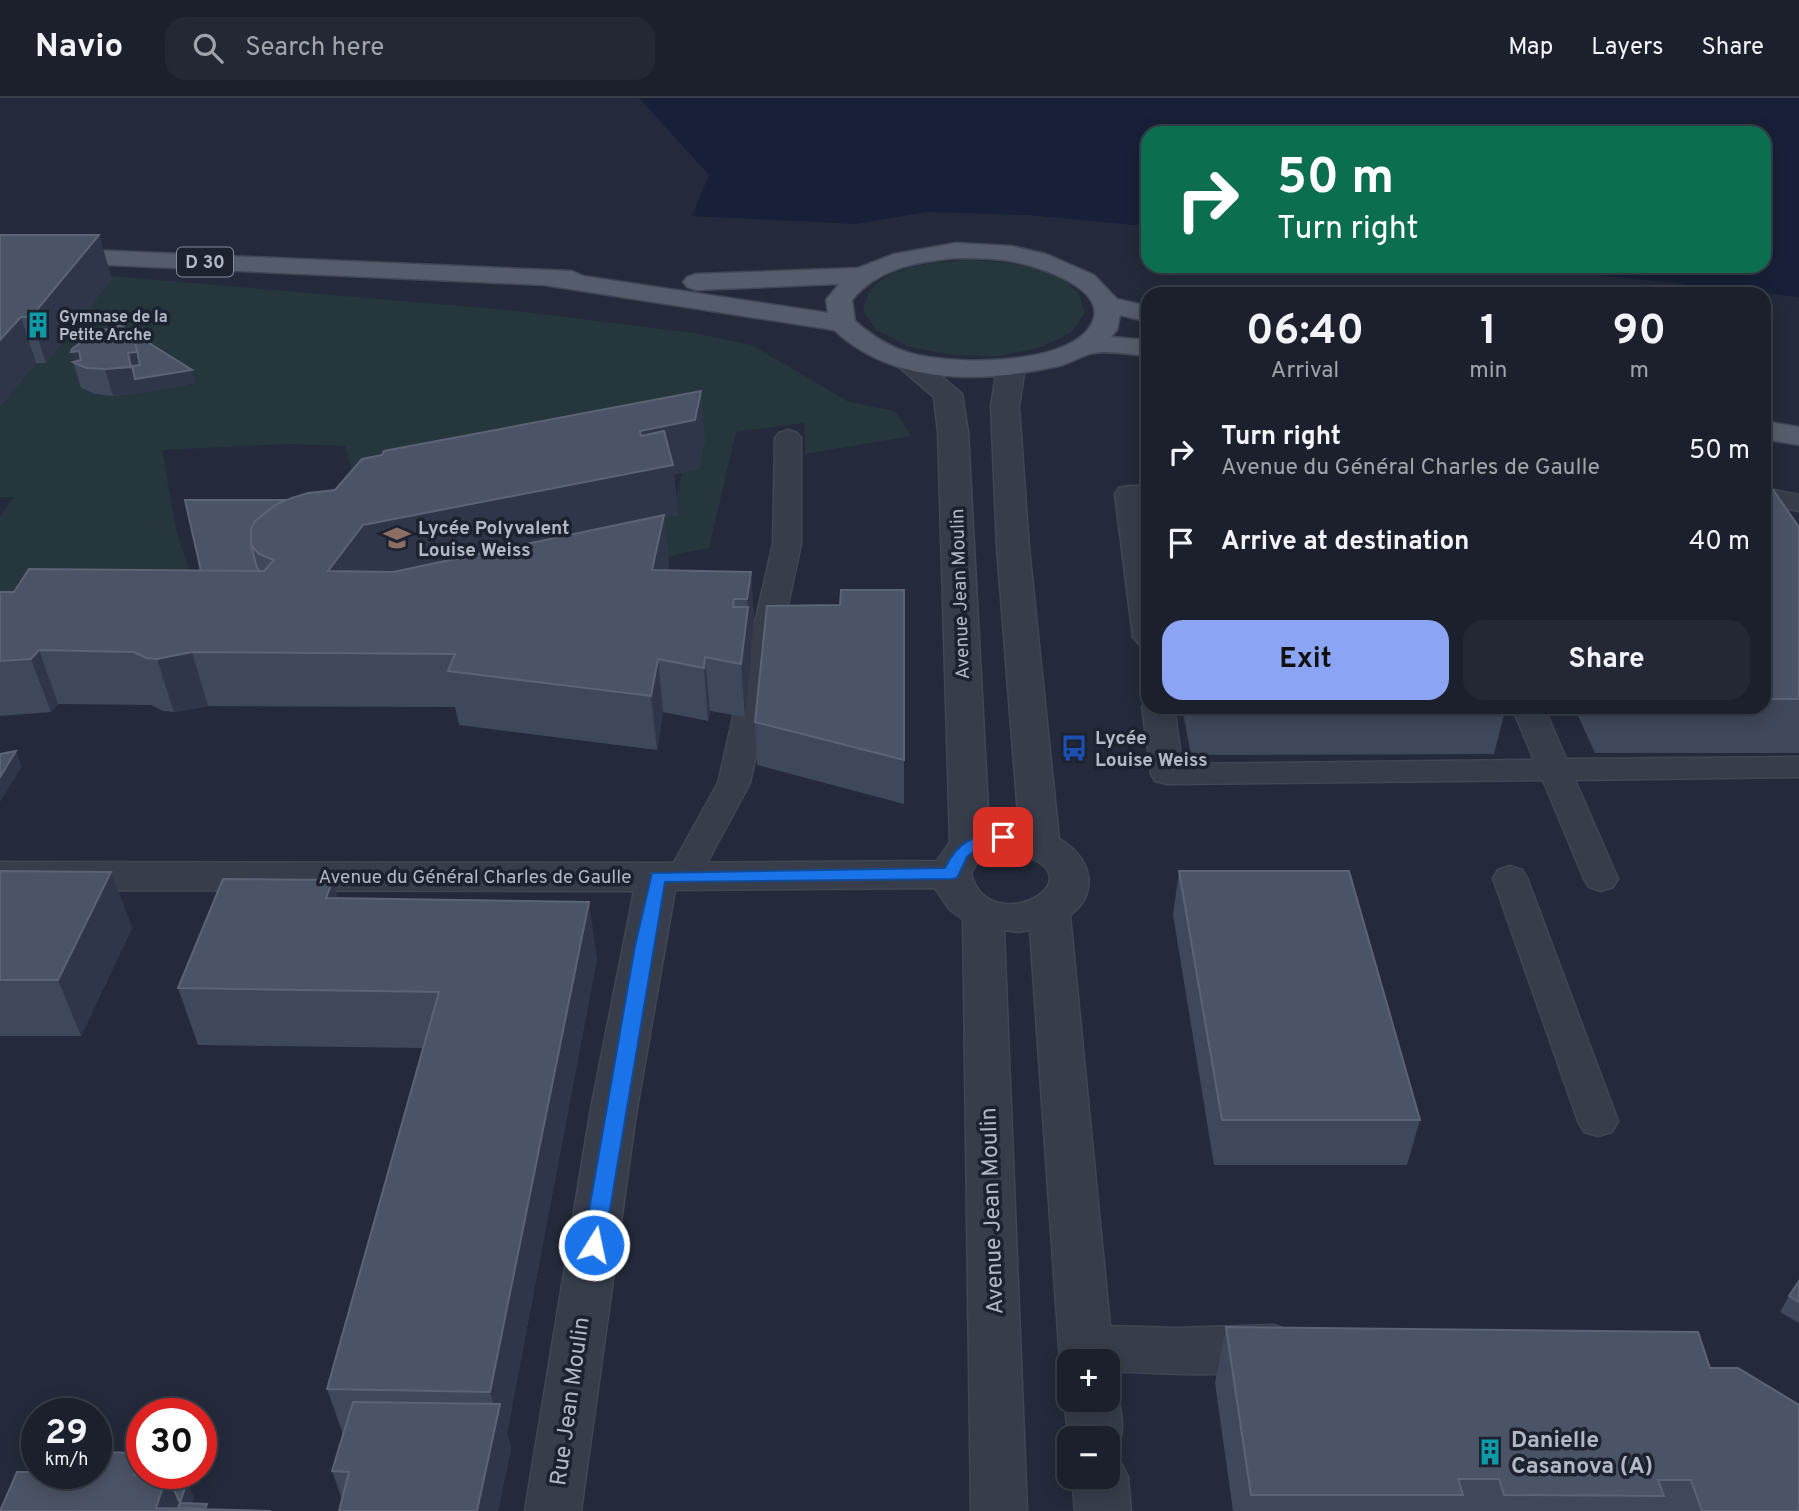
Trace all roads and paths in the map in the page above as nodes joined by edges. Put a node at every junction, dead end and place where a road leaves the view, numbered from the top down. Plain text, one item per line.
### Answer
1 (0, 253) edge
2 (865, 275) junction
3 (549, 279) junction
4 (1108, 304) junction
5 (1141, 312) edge
6 (842, 323) junction
7 (1089, 344) junction
8 (1141, 348) edge
9 (906, 361) junction
10 (1010, 368) junction
11 (1771, 431) edge
12 (1799, 436) edge
13 (788, 438) dead end
14 (1141, 494) edge
15 (1771, 499) edge
16 (1799, 503) edge
17 (1771, 507) edge
18 (1785, 526) edge
19 (1141, 587) edge
20 (1159, 714) edge
21 (1531, 714) edge
22 (1799, 767) edge
23 (1557, 770) junction
24 (1040, 842) junction
25 (960, 860) junction
26 (0, 876) edge
27 (670, 877) junction
28 (1510, 877) dead end
29 (1601, 879) dead end
30 (1049, 910) junction
31 (983, 912) junction
32 (1598, 1121) dead end
33 (1320, 1348) edge
34 (1086, 1349) edge
35 (1120, 1353) edge
36 (1101, 1489) edge
37 (553, 1511) edge
38 (999, 1511) edge
39 (1103, 1511) edge

1 - 3 main road, D 30
2 - 3 main road, D 30
2 - 4 main road
2 - 6 main road
3 - 6 main road, D 30
4 - 5 main road
4 - 7 main road
6 - 9 main road
7 - 8 main road
7 - 10 main road
9 - 10 main road
9 - 25 street, Avenue Jean Moulin
10 - 24 street
11 - 12 main road
13 - 27 lane
14 - 19 lane
15 - 16 lane
17 - 18 lane
20 - 23 lane
21 - 23 lane
22 - 23 lane
23 - 29 lane
24 - 25 street, Avenue du Général Charles de Gaulle
24 - 30 street
25 - 27 street, Avenue du Général Charles de Gaulle
25 - 31 street
26 - 27 street, Avenue du Général Charles de Gaulle
27 - 37 street, Rue Jean Moulin
28 - 32 lane
30 - 31 street
30 - 34 street
31 - 38 street, Avenue Jean Moulin
33 - 35 street
36 - 39 street

